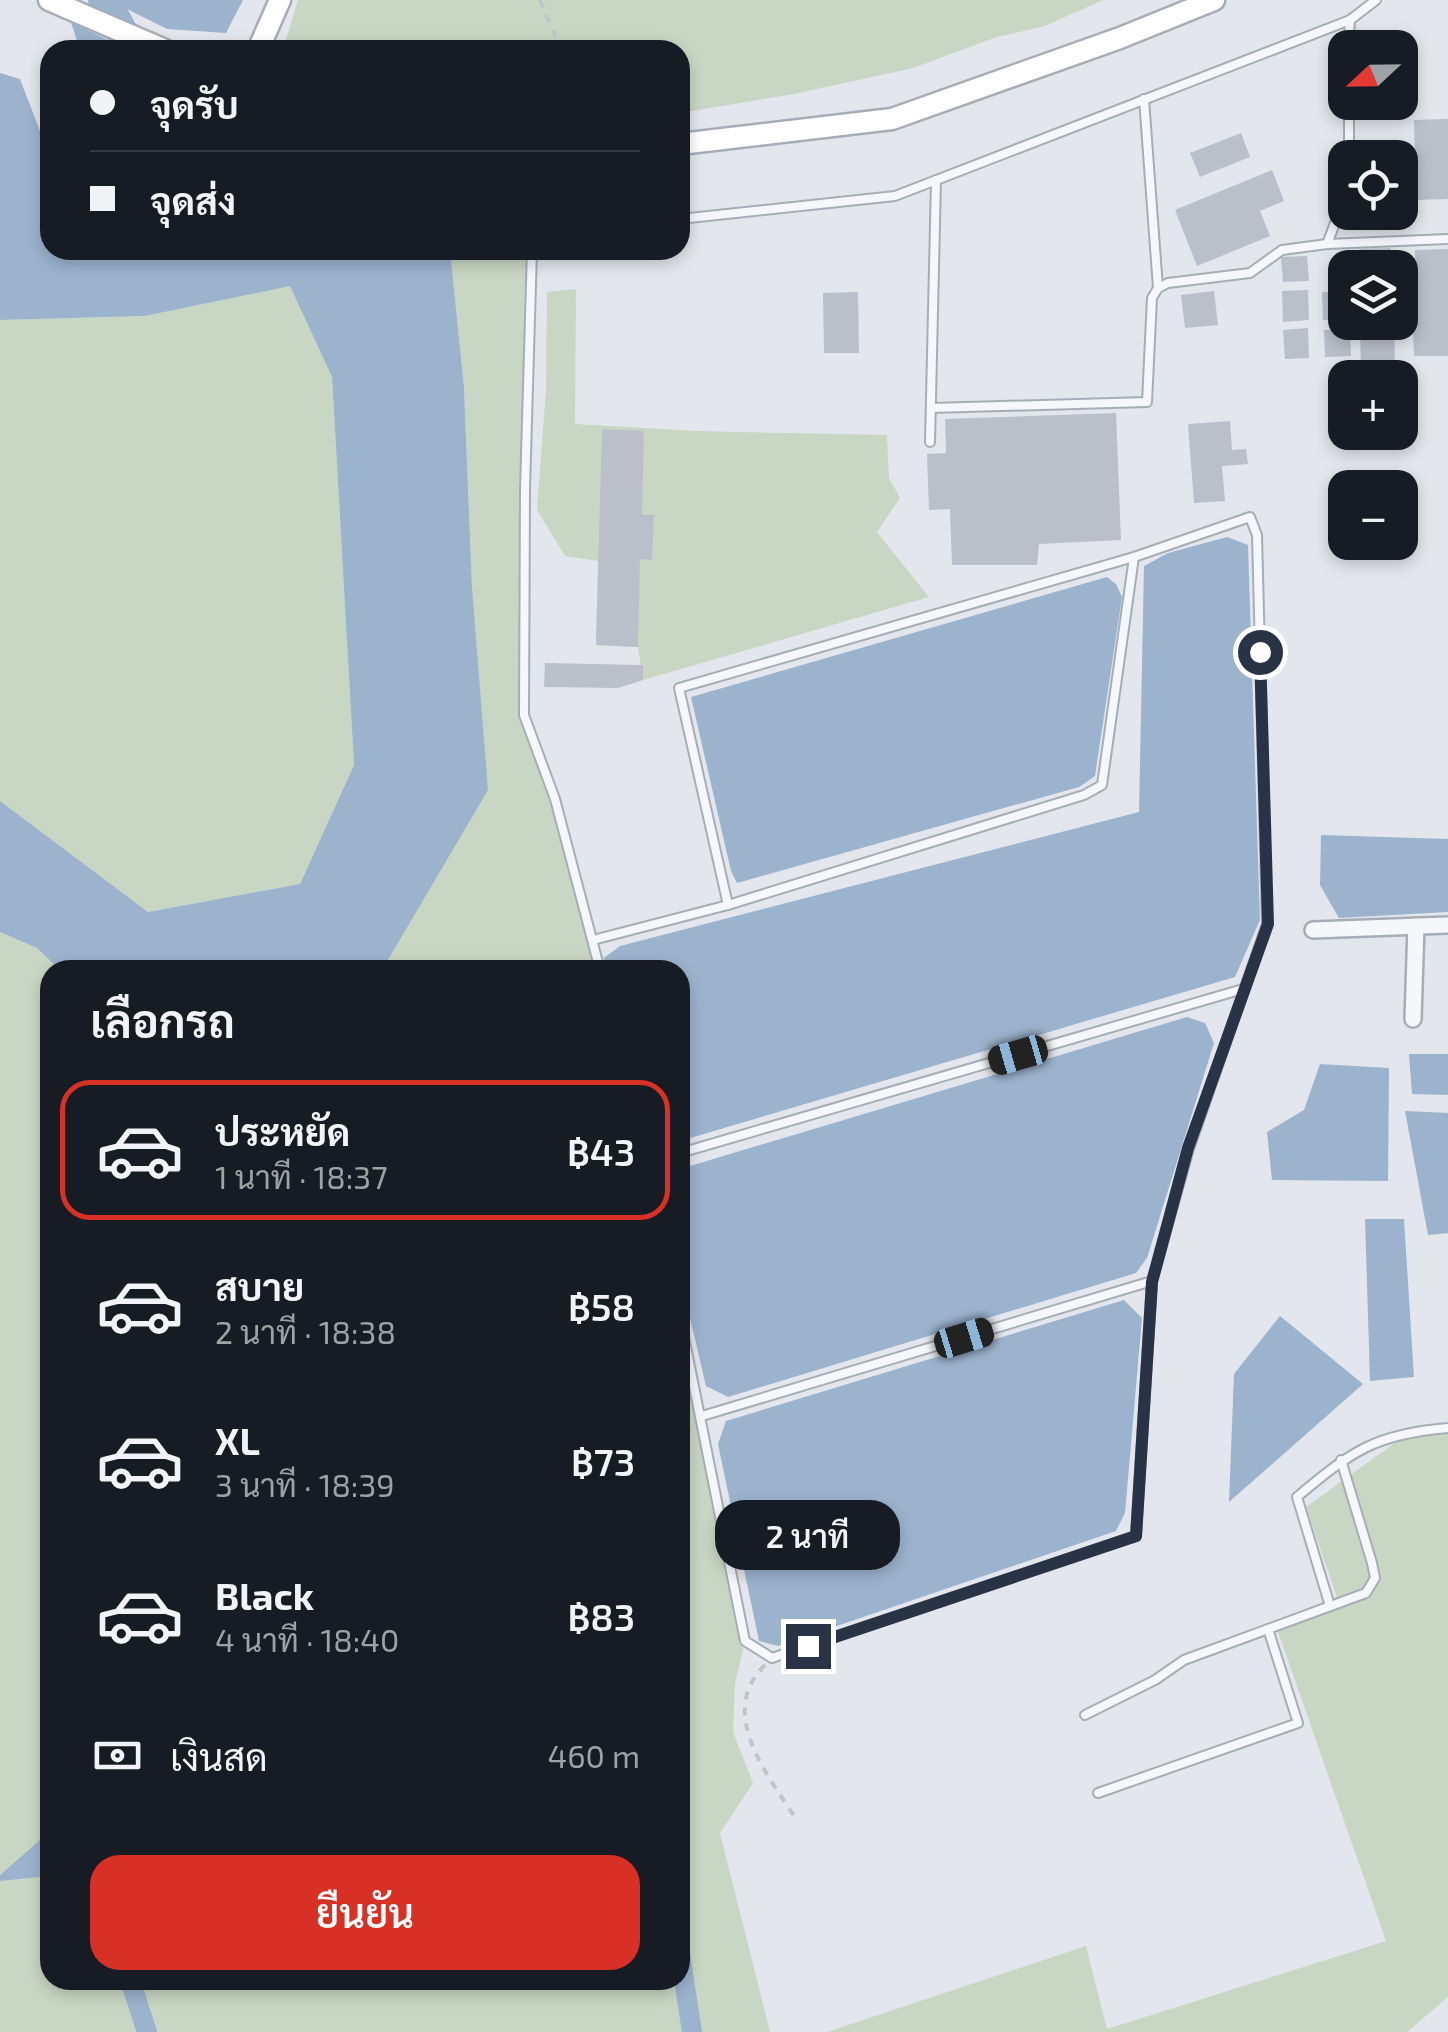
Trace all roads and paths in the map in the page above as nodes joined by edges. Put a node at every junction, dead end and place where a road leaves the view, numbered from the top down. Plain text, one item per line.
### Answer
1 (49, 0) edge
2 (280, 0) edge
3 (540, 0) edge
4 (1214, 0) edge
5 (1376, 0) edge
6 (1350, 20) junction
7 (1349, 30) edge
8 (142, 40) edge
9 (262, 40) edge
10 (558, 40) edge
11 (1144, 99) junction
12 (690, 143) edge
13 (936, 180) junction
14 (690, 218) edge
15 (1334, 230) edge
16 (1448, 239) edge
17 (1327, 244) junction
18 (532, 260) edge
19 (1158, 288) junction
20 (931, 408) junction
21 (930, 442) dead end
22 (1134, 557) junction
23 (728, 904) junction
24 (1448, 925) edge
25 (1416, 926) junction
26 (1313, 930) dead end
27 (593, 940) junction
28 (598, 960) edge
29 (1244, 989) junction
30 (1412, 1019) dead end
31 (690, 1150) edge
32 (1152, 1282) junction
33 (690, 1362) edge
34 (702, 1416) junction
35 (1448, 1428) edge
36 (1341, 1460) junction
37 (1330, 1606) junction
38 (1268, 1629) junction
39 (772, 1658) junction
40 (1085, 1715) dead end
41 (1098, 1793) dead end
42 (796, 1819) dead end

1 - 8 street
2 - 9 street
3 - 10 path
4 - 12 street
5 - 6 lane
6 - 7 lane
6 - 11 lane
11 - 13 lane
11 - 19 lane
13 - 14 lane
13 - 20 lane
15 - 17 lane
16 - 17 lane
17 - 19 lane
18 - 27 lane
19 - 20 lane
20 - 21 lane
22 - 23 lane
22 - 23 lane
22 - 29 lane
23 - 27 lane
24 - 25 street
25 - 26 street
25 - 30 street
27 - 28 lane
29 - 31 lane
29 - 32 lane
32 - 34 lane
32 - 39 lane
33 - 34 lane
34 - 39 lane
35 - 36 lane
36 - 37 lane
36 - 37 lane
37 - 38 lane
38 - 40 lane
38 - 41 lane
39 - 42 path

